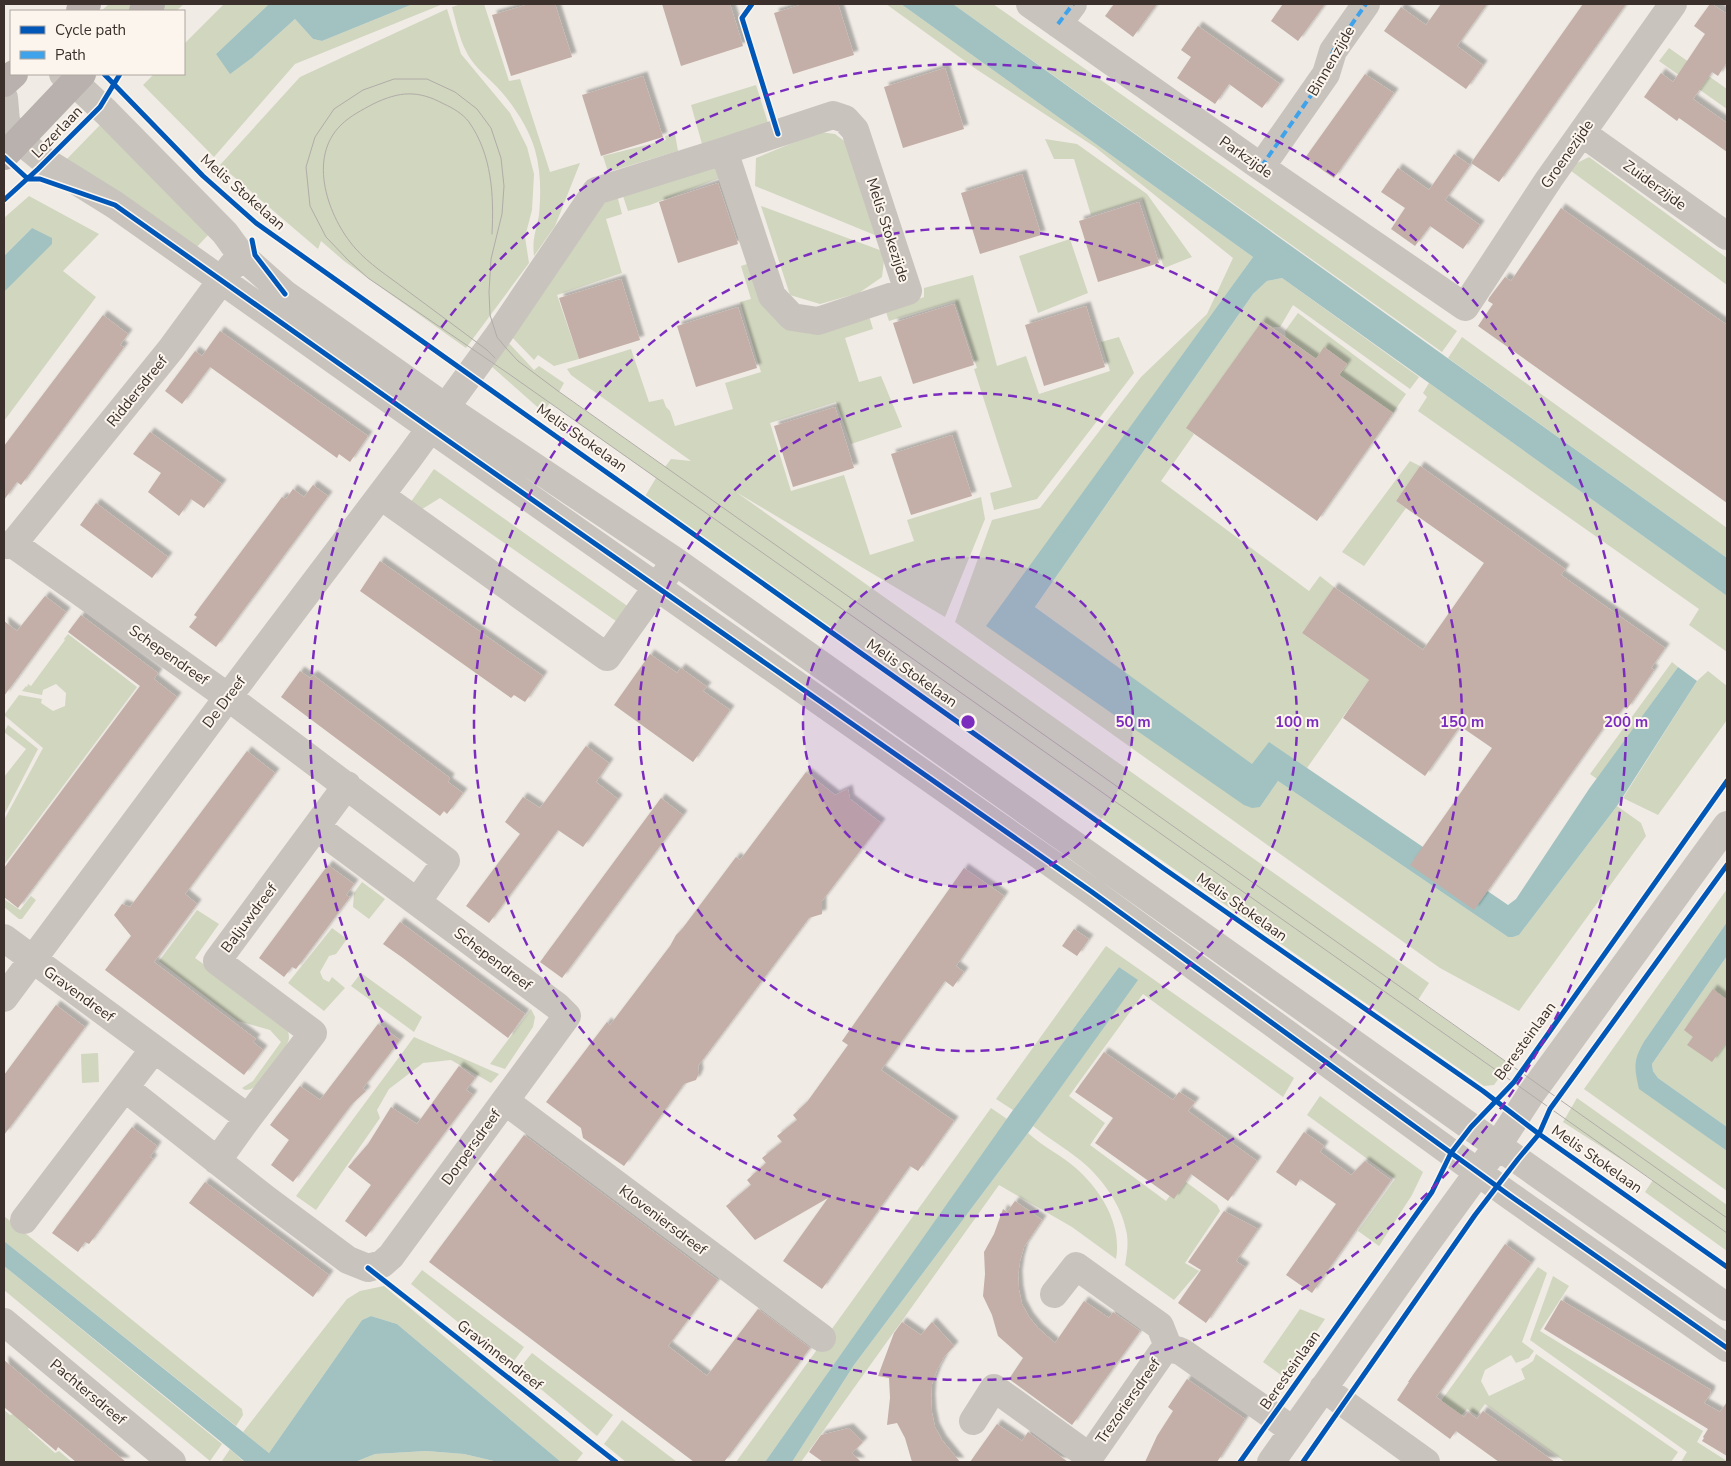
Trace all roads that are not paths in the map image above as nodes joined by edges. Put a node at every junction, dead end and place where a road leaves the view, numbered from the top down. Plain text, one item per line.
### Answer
1 (1030, 4) edge
2 (1366, 4) edge
3 (1673, 4) edge
4 (1066, 14) edge
5 (73, 76) edge
6 (4, 98) edge
7 (1582, 133) junction
8 (11, 148) edge
9 (724, 152) junction
10 (1261, 167) junction
11 (1727, 236) edge
12 (241, 255) junction
13 (222, 281) junction
14 (1464, 307) joint
15 (437, 418) junction
16 (381, 496) junction
17 (8, 545) edge
18 (675, 561) junction
19 (657, 587) junction
20 (228, 697) junction
21 (347, 785) junction
22 (1727, 825) edge
23 (316, 827) junction
24 (417, 902) junction
25 (4, 938) edge
26 (32, 960) junction
27 (4, 998) edge
28 (567, 1016) joint
29 (154, 1049) junction
30 (124, 1088) junction
31 (505, 1100) junction
32 (248, 1118) junction
33 (1498, 1145) junction
34 (217, 1160) junction
35 (1478, 1172) junction
36 (24, 1220) dead end
37 (1054, 1294) dead end
38 (1727, 1307) edge
39 (4, 1322) edge
40 (822, 1338) dead end
41 (1727, 1348) edge
42 (1169, 1349) junction
43 (1323, 1388) junction
44 (973, 1421) dead end
45 (1293, 1431) junction
46 (1088, 1459) edge
47 (172, 1462) edge
48 (1271, 1462) edge
49 (1426, 1462) edge

1 - 4 street, Parkzijde
2 - 10 street, Binnenzijde
3 - 7 street, Groenezijde
4 - 10 street, Parkzijde
5 - 8 main road, Lozerlaan
5 - 12 street
6 - 8 street
7 - 11 street, Zuiderzijde
7 - 14 street, Groenezijde
8 - 13 street
9 - 9 street, Melis Stokezijde
9 - 15 street, Melis Stokezijde
10 - 14 street, Parkzijde
12 - 13 street, Riddersdreef
12 - 15 street
13 - 15 street
13 - 17 street, Riddersdreef
15 - 16 street, De Dreef
15 - 18 street
15 - 19 street
16 - 19 street
16 - 20 street, De Dreef
17 - 20 street, Schependreef
18 - 19 street
18 - 33 street
19 - 35 street
20 - 21 street, Schependreef
20 - 26 street, De Dreef
21 - 23 street
21 - 24 street, Schependreef
22 - 33 street
23 - 24 street, Schependreef
23 - 32 street, Baljuwdreef
24 - 28 street, Schependreef
25 - 26 street, Gravendreef
26 - 27 street, De Dreef
26 - 29 street, Gravendreef
28 - 31 street, Dorpersdreef
29 - 30 street
29 - 32 street, Gravendreef
30 - 34 street
30 - 36 street
31 - 34 street, Dorpersdreef
31 - 40 street, Kloveniersdreef
32 - 34 street
33 - 35 street
33 - 38 street
35 - 41 street
35 - 43 street
37 - 42 street, Trezoriersdreef
39 - 47 street, Pachtersdreef
42 - 45 street, Trezoriersdreef
42 - 46 street, Trezoriersdreef
43 - 45 street
43 - 49 street
44 - 46 street, Trezoriersdreef
45 - 48 street

